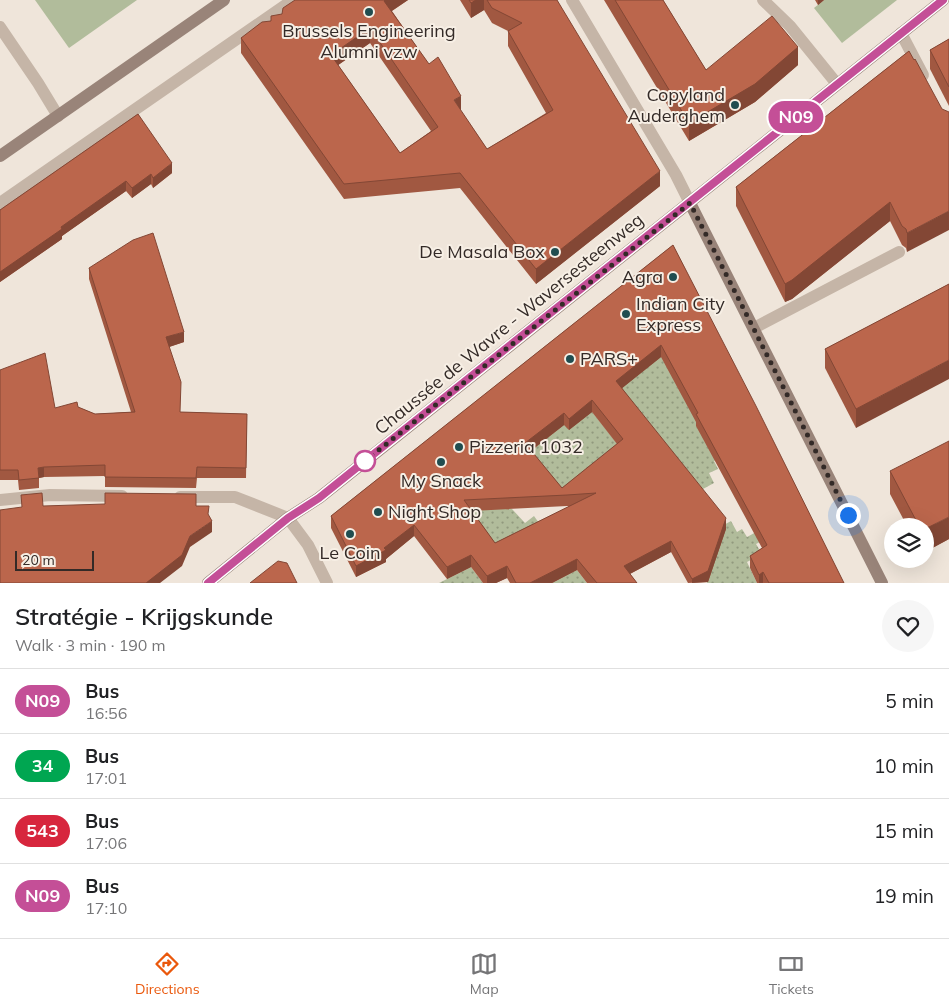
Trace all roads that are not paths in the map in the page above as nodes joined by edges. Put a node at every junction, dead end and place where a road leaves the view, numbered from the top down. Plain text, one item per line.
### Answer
1 (224, 0) edge
2 (293, 0) edge
3 (572, 0) edge
4 (763, 0) edge
5 (943, 0) edge
6 (0, 27) edge
7 (901, 33) junction
8 (837, 84) junction
9 (931, 89) edge
10 (58, 116) junction
11 (0, 156) edge
12 (0, 203) edge
13 (690, 203) junction
14 (899, 252) dead end
15 (754, 328) junction
16 (138, 496) edge
17 (167, 496) edge
18 (0, 500) edge
19 (288, 518) junction
20 (208, 583) edge
21 (327, 583) edge
22 (882, 583) edge

1 - 10 main road
2 - 12 street
3 - 13 street
4 - 8 street
5 - 7 main road, Chaussée de Wavre - Waversesteenweg
6 - 10 street
7 - 8 main road, Chaussée de Wavre - Waversesteenweg
7 - 9 street
8 - 13 main road, Chaussée de Wavre - Waversesteenweg
10 - 11 main road
13 - 15 main road
13 - 19 main road, Chaussée de Wavre - Waversesteenweg
14 - 15 street
15 - 22 main road
16 - 18 street
17 - 19 street
19 - 20 main road, Chaussée de Wavre - Waversesteenweg
19 - 21 street

